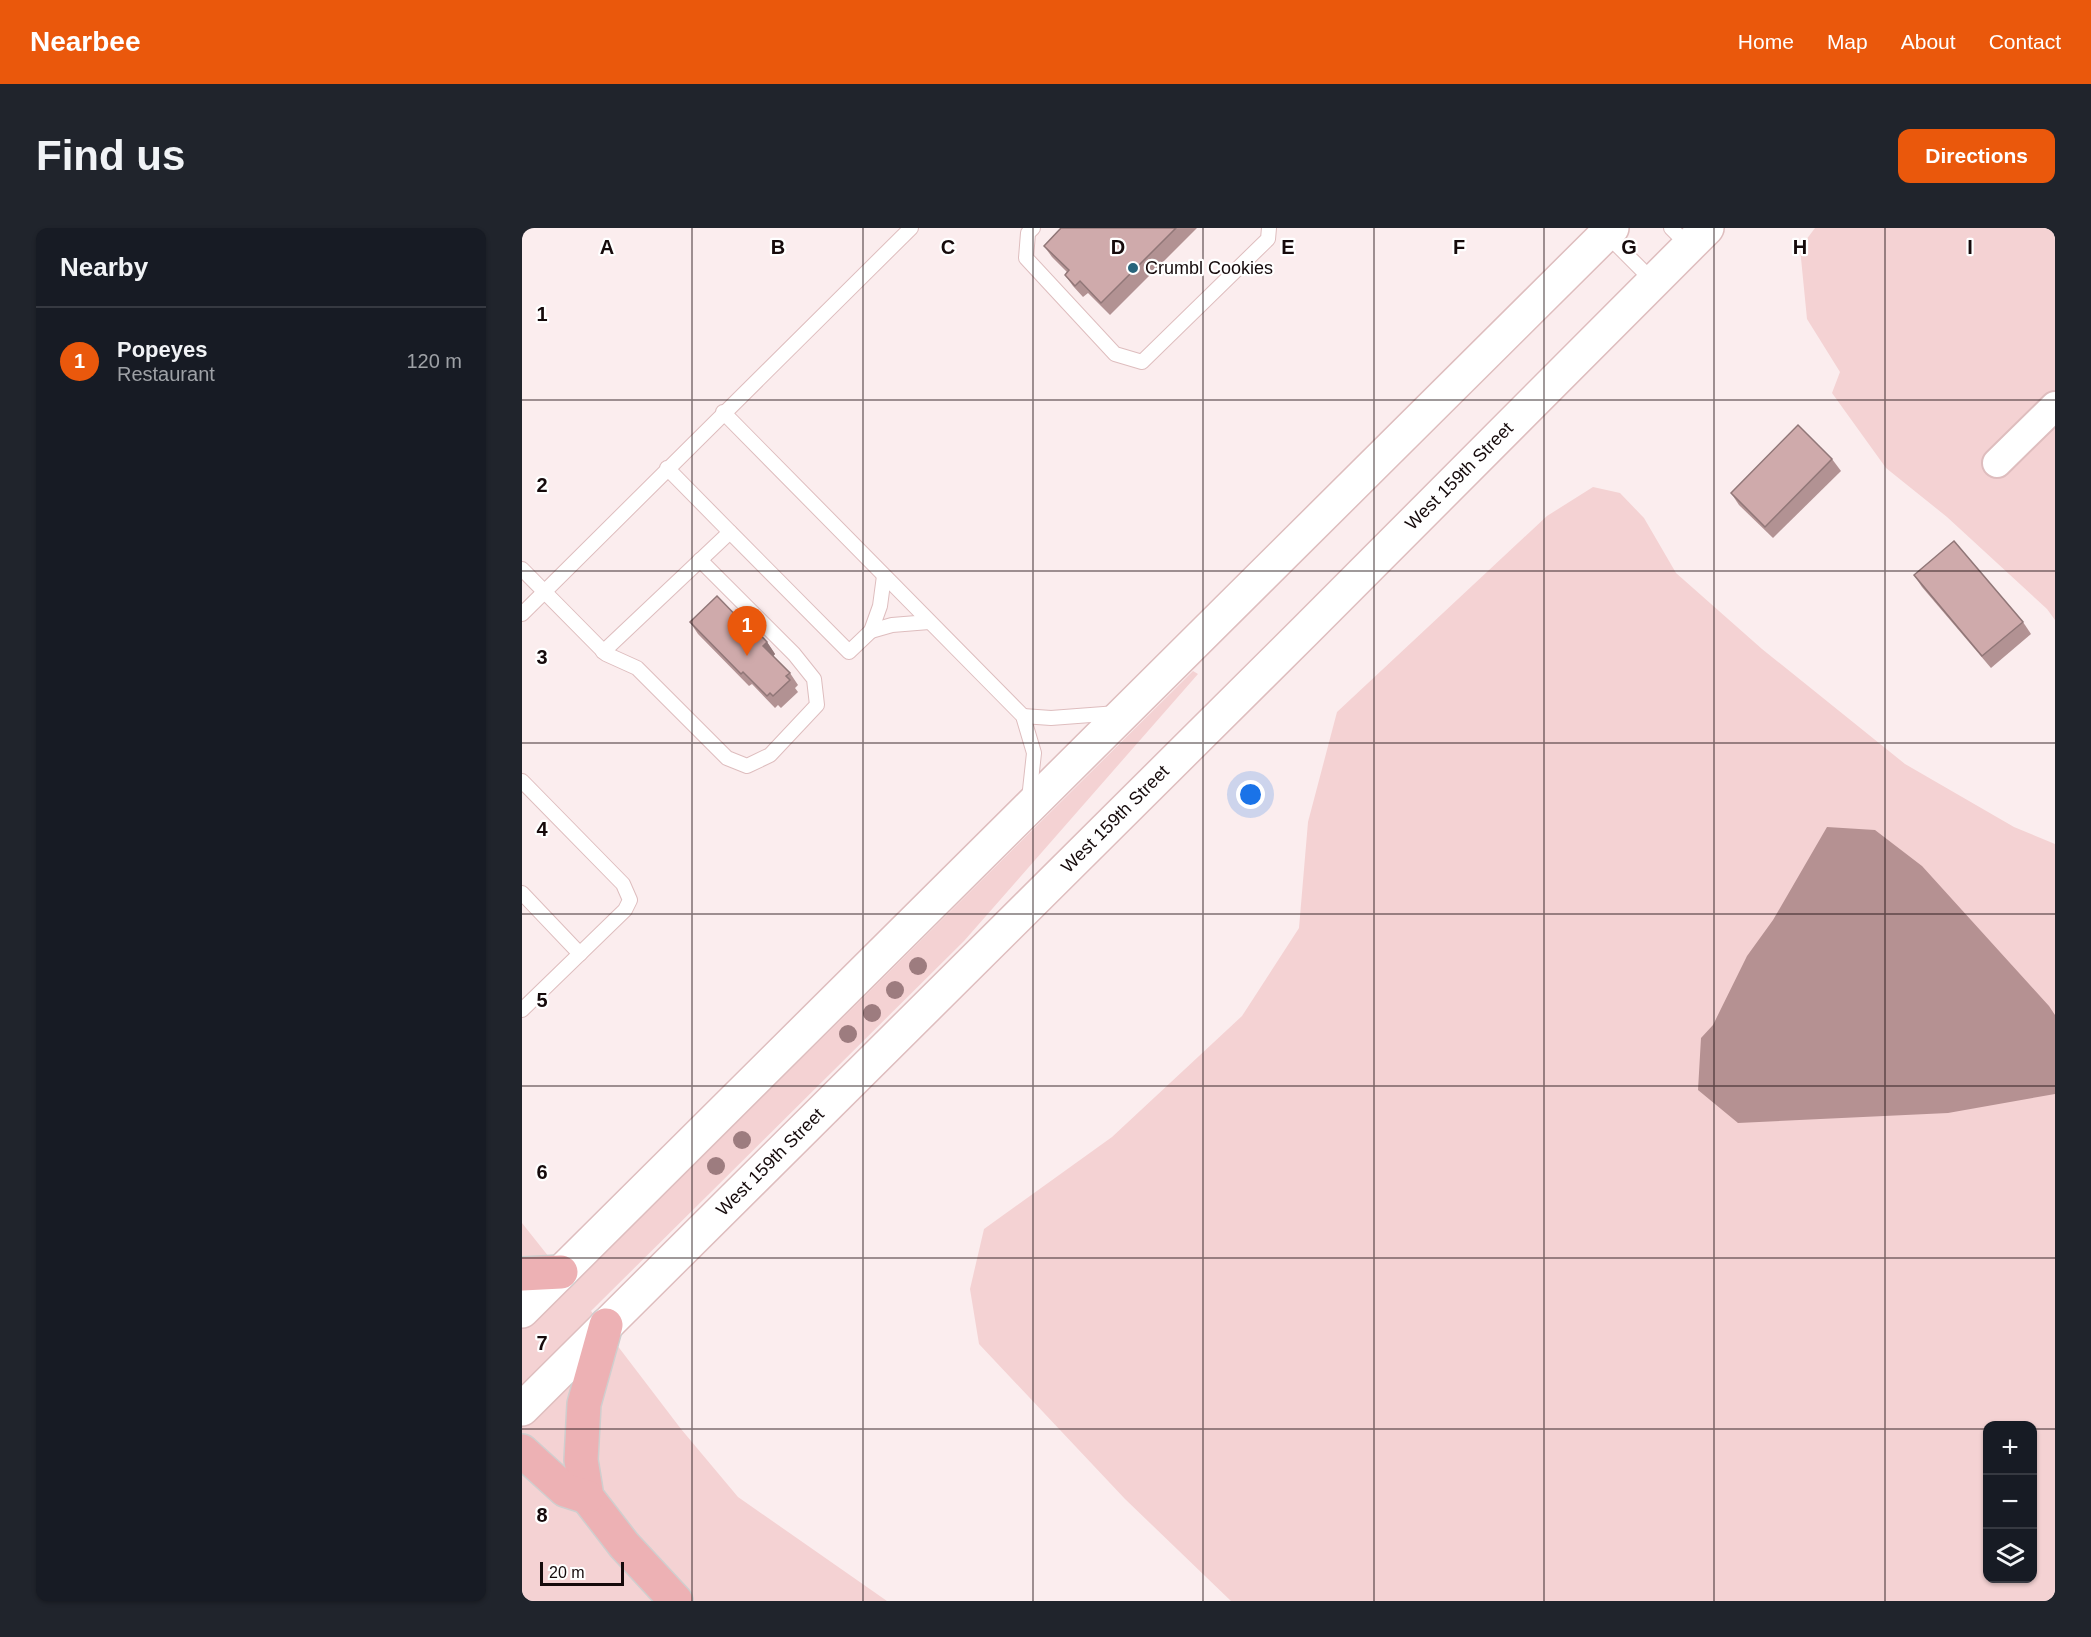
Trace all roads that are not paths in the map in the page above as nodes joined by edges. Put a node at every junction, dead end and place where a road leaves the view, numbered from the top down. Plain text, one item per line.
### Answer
1 (911, 228) edge
2 (1034, 228) edge
3 (1269, 228) edge
4 (1606, 230) edge
5 (1689, 234) edge
6 (1654, 282) junction
7 (2055, 406) edge
8 (723, 412) junction
9 (1997, 463) dead end
10 (667, 468) junction
11 (730, 532) junction
12 (700, 560) junction
13 (522, 569) edge
14 (884, 576) junction
15 (544, 592) junction
16 (522, 614) edge
17 (929, 622) junction
18 (871, 631) junction
19 (603, 652) junction
20 (1123, 712) junction
21 (1023, 716) junction
22 (522, 782) edge
23 (1029, 807) junction
24 (522, 893) edge
25 (580, 954) junction
26 (522, 1010) edge
27 (561, 1272) junction
28 (522, 1274) edge
29 (522, 1311) edge
30 (606, 1325) junction
31 (522, 1409) edge
32 (522, 1451) edge
33 (587, 1497) junction
34 (676, 1601) edge

1 - 8 lane
2 - 3 lane
4 - 6 lane
4 - 20 main road
5 - 6 main road, West 159th Street
6 - 30 main road, West 159th Street
7 - 9 street
8 - 10 lane
8 - 14 lane
10 - 11 lane
10 - 15 lane
11 - 12 lane
11 - 18 lane
12 - 19 lane
12 - 19 lane
13 - 15 lane
14 - 17 lane
14 - 18 lane
15 - 16 lane
15 - 19 lane
17 - 18 lane
17 - 21 lane
20 - 21 lane
20 - 23 main road
21 - 23 lane
22 - 25 lane
23 - 27 main road
24 - 25 lane
25 - 26 lane
27 - 28 highway
27 - 29 main road
30 - 31 main road, West 159th Street
30 - 33 highway
32 - 33 highway
33 - 34 highway

